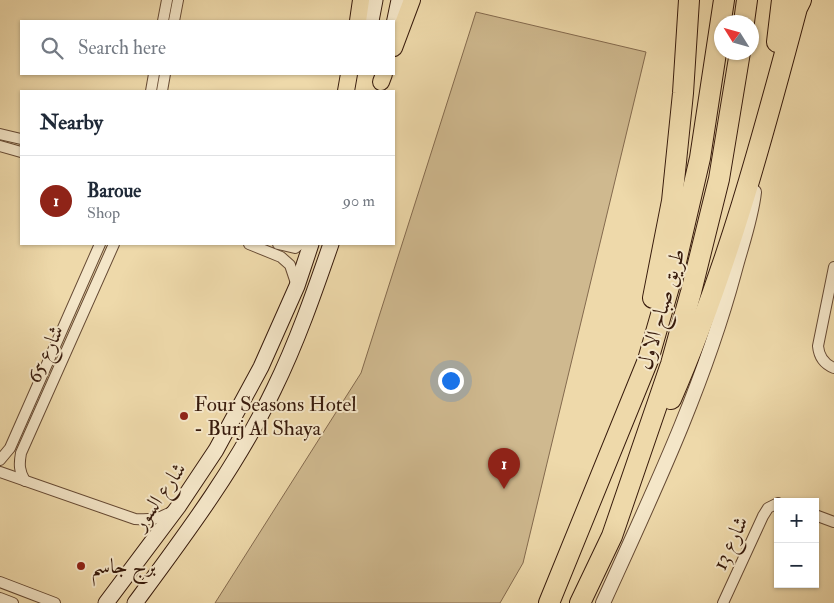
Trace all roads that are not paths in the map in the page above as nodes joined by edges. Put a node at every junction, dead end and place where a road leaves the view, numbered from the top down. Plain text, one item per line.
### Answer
1 (166, 0) edge
2 (178, 0) edge
3 (361, 0) edge
4 (375, 0) edge
5 (399, 0) edge
6 (412, 0) edge
7 (676, 0) edge
8 (689, 0) edge
9 (724, 0) edge
10 (747, 0) edge
11 (782, 0) edge
12 (801, 0) edge
13 (745, 15) edge
14 (163, 20) edge
15 (174, 20) edge
16 (358, 20) edge
17 (371, 20) edge
18 (395, 20) edge
19 (395, 45) edge
20 (739, 60) edge
21 (154, 75) edge
22 (165, 75) edge
23 (349, 75) edge
24 (358, 75) edge
25 (151, 90) edge
26 (162, 90) edge
27 (346, 90) edge
28 (353, 90) edge
29 (683, 94) junction
30 (0, 134) edge
31 (20, 138) edge
32 (762, 140) junction
33 (0, 146) edge
34 (20, 152) edge
35 (752, 170) junction
36 (100, 245) edge
37 (114, 245) edge
38 (251, 245) edge
39 (282, 245) edge
40 (299, 245) edge
41 (311, 245) edge
42 (332, 245) edge
43 (834, 267) edge
44 (297, 286) junction
45 (834, 368) edge
46 (616, 442) junction
47 (0, 460) edge
48 (0, 472) edge
49 (25, 481) junction
50 (774, 505) edge
51 (178, 508) junction
52 (819, 516) edge
53 (834, 522) edge
54 (612, 536) junction
55 (0, 582) edge
56 (0, 598) edge
57 (13, 603) edge
58 (55, 603) edge
59 (106, 603) edge
60 (135, 603) edge
61 (549, 603) edge
62 (580, 603) edge
63 (602, 603) edge
64 (723, 603) edge

1 - 14 street
2 - 15 street
3 - 16 main road
4 - 17 main road
5 - 18 main road
6 - 19 main road
7 - 29 highway
8 - 29 highway
9 - 46 highway, طريق صباح الاول
10 - 13 highway
11 - 32 highway
12 - 32 highway
20 - 54 highway, طريق صباح الاول
21 - 25 street
22 - 26 street
23 - 27 main road
24 - 28 main road
29 - 46 highway
30 - 31 street
32 - 35 highway
33 - 34 street
35 - 54 highway
35 - 63 street
36 - 47 street, شارع 65
37 - 49 street, شارع 65
38 - 44 street
39 - 40 street
41 - 44 main road, شارع السور
42 - 60 main road, شارع السور
43 - 45 street
44 - 51 main road, شارع السور
46 - 61 highway, طريق صباح الاول
48 - 49 street
49 - 51 street
50 - 64 street, شارع 13
51 - 59 main road, شارع السور
52 - 53 street
54 - 62 highway, طريق صباح الاول
55 - 58 street
56 - 57 street

